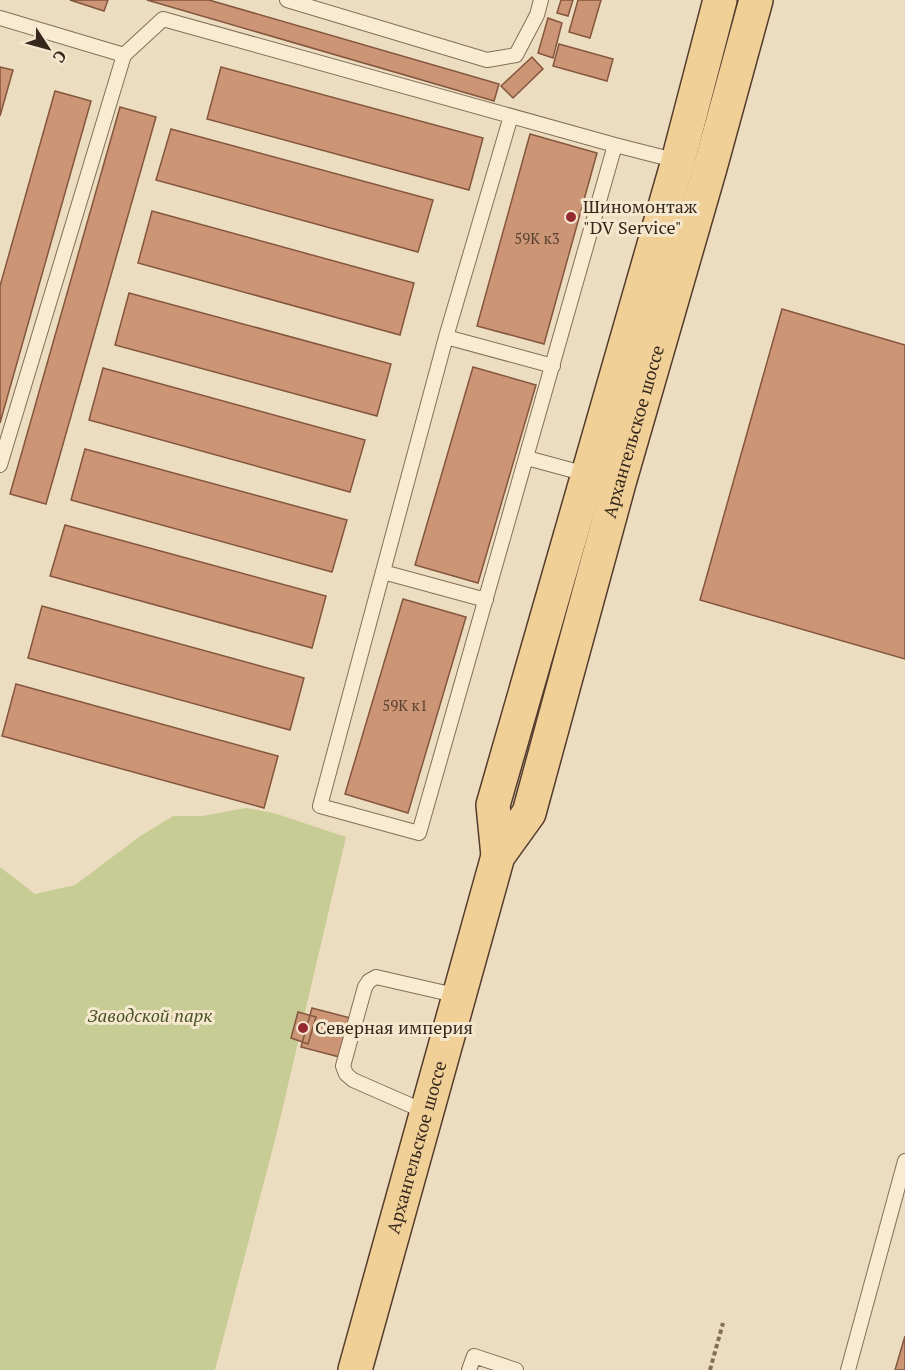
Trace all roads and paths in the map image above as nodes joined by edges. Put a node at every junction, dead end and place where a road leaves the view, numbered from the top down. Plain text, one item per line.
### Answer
1 (287, 0) edge
2 (541, 0) edge
3 (720, 0) edge
4 (756, 0) edge
5 (0, 18) edge
6 (124, 55) junction
7 (511, 116) junction
8 (615, 145) junction
9 (678, 160) junction
10 (710, 168) junction
11 (446, 337) junction
12 (553, 366) junction
13 (527, 458) junction
14 (0, 465) edge
15 (586, 474) junction
16 (619, 483) junction
17 (383, 572) junction
18 (486, 600) junction
19 (498, 856) junction
20 (459, 996) junction
21 (426, 1112) junction
22 (905, 1161) edge
23 (723, 1323) dead end
24 (355, 1370) edge
25 (469, 1370) edge
26 (516, 1370) edge
27 (710, 1370) edge
28 (848, 1370) edge

1 - 2 lane
3 - 9 main road, Архангельское шоссе
4 - 10 main road, Архангельское шоссе
5 - 6 lane
6 - 7 lane
6 - 14 lane
7 - 8 lane
7 - 11 lane
8 - 9 lane
8 - 12 lane
9 - 10 main road
9 - 15 main road, Архангельское шоссе
10 - 16 main road, Архангельское шоссе
11 - 12 lane
11 - 17 lane
12 - 13 lane
13 - 15 lane
13 - 18 lane
15 - 16 main road
15 - 19 main road, Архангельское шоссе
16 - 19 main road, Архангельское шоссе
17 - 18 lane
17 - 18 lane
19 - 20 main road, Архангельское шоссе
20 - 21 main road, Архангельское шоссе
20 - 21 lane
21 - 24 main road, Архангельское шоссе
22 - 28 lane
23 - 27 path
25 - 26 lane

